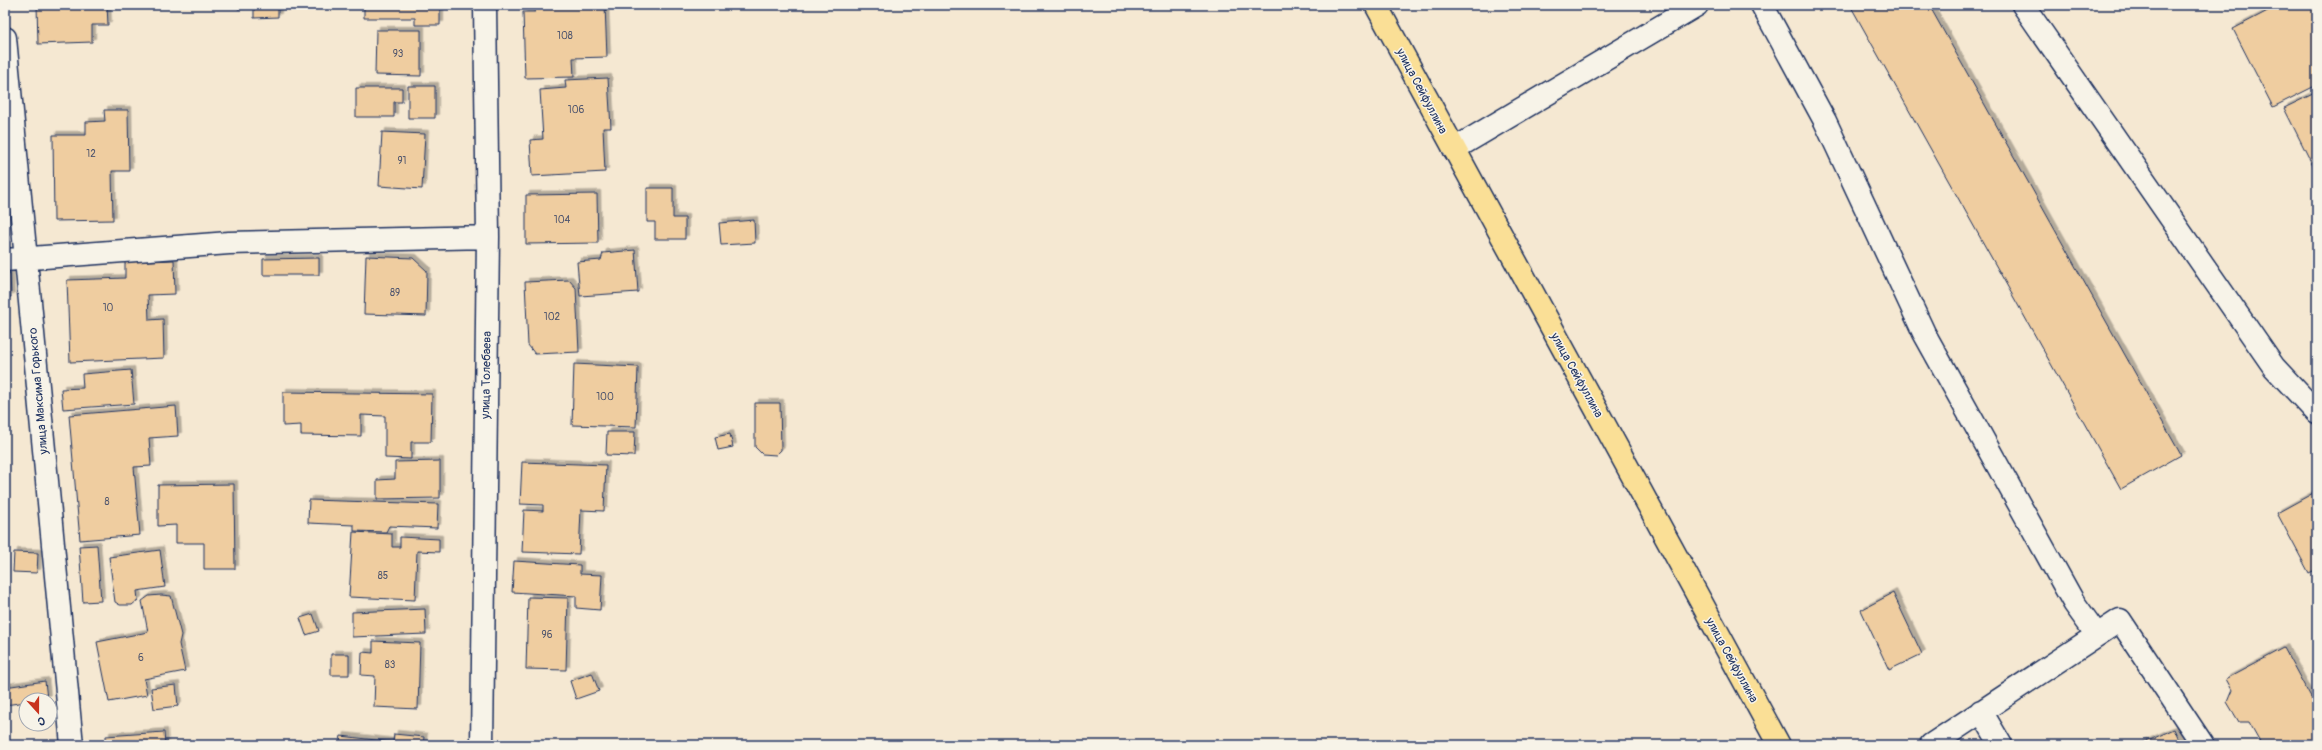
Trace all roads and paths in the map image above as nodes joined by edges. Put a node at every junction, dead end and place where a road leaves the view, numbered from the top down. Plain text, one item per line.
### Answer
1 (485, 5) edge
2 (1376, 5) edge
3 (1697, 5) edge
4 (1762, 5) edge
5 (2023, 5) edge
6 (5, 38) edge
7 (1454, 149) junction
8 (488, 237) junction
9 (15, 260) edge
10 (2317, 413) edge
11 (2096, 635) junction
12 (1982, 711) junction
13 (72, 745) edge
14 (482, 745) edge
15 (1779, 745) edge
16 (1932, 745) edge
17 (2001, 745) edge
18 (2204, 745) edge

1 - 8 street, улица Толебаева
2 - 7 main road, улица Сейфуллина
3 - 7 street
4 - 11 street
5 - 10 street
6 - 9 street, улица Максима Горького
7 - 15 main road, улица Сейфуллина
8 - 9 street
8 - 14 street, улица Толебаева
9 - 13 street, улица Максима Горького
11 - 12 street
11 - 18 street
12 - 16 street
12 - 17 street

